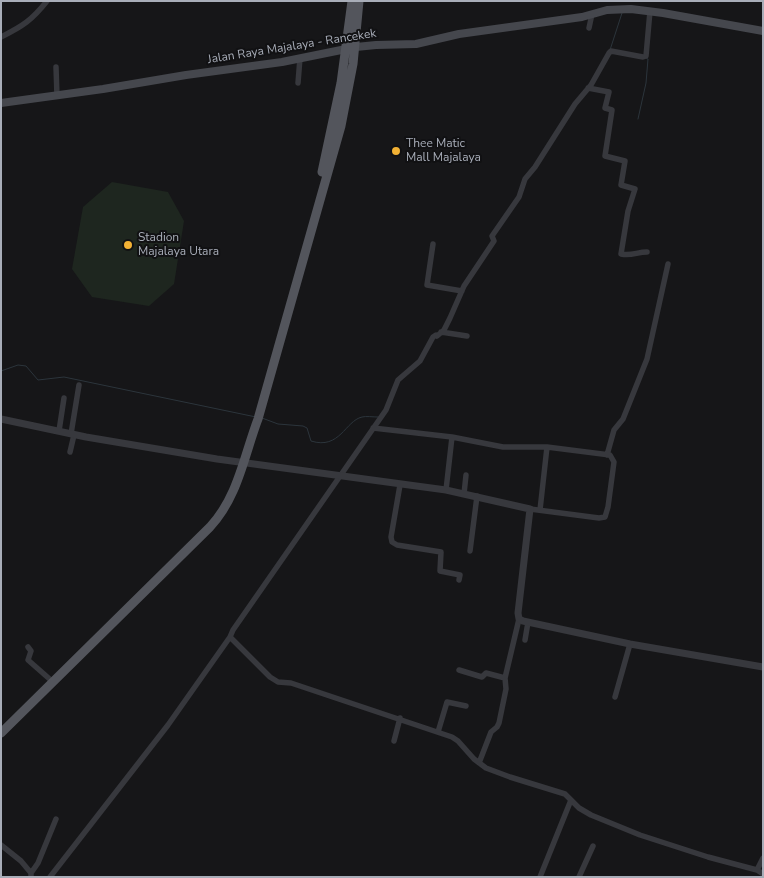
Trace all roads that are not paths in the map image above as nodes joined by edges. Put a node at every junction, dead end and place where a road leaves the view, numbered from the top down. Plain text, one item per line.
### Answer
1 (47, 1) edge
2 (352, 1) edge
3 (360, 1) edge
4 (650, 11) junction
5 (592, 14) junction
6 (589, 28) dead end
7 (763, 31) edge
8 (1, 37) edge
9 (356, 47) junction
10 (346, 49) junction
11 (300, 58) junction
12 (56, 67) dead end
13 (298, 83) dead end
14 (588, 88) junction
15 (57, 96) junction
16 (1, 103) edge
17 (433, 244) dead end
18 (647, 252) dead end
19 (668, 264) dead end
20 (458, 290) junction
21 (441, 332) junction
22 (467, 336) dead end
23 (79, 385) dead end
24 (64, 398) dead end
25 (1, 419) edge
26 (254, 428) junction
27 (373, 428) junction
28 (59, 432) junction
29 (72, 434) junction
30 (452, 437) junction
31 (547, 447) junction
32 (70, 452) dead end
33 (607, 455) junction
34 (244, 462) junction
35 (466, 475) dead end
36 (338, 477) junction
37 (400, 485) junction
38 (446, 490) junction
39 (464, 494) junction
40 (477, 496) junction
41 (530, 509) junction
42 (540, 510) junction
43 (470, 552) dead end
44 (459, 580) dead end
45 (519, 618) junction
46 (528, 622) junction
47 (230, 636) junction
48 (525, 640) dead end
49 (630, 644) junction
50 (28, 647) dead end
51 (763, 667) edge
52 (459, 670) dead end
53 (505, 678) junction
54 (53, 682) junction
55 (615, 697) dead end
56 (466, 706) dead end
57 (400, 718) junction
58 (438, 732) junction
59 (1, 733) edge
60 (394, 741) dead end
61 (479, 763) junction
62 (571, 800) junction
63 (56, 819) dead end
64 (1, 845) edge
65 (593, 846) dead end
66 (763, 858) edge
67 (757, 870) junction
68 (763, 874) edge
69 (31, 875) edge
70 (542, 876) edge
71 (50, 877) edge
72 (579, 877) edge

1 - 8 street
2 - 10 main road
3 - 9 main road
4 - 5 main road, Jalan Raya Majalaya - Rancekek
4 - 7 main road, Jalan Raya Majalaya - Rancekek
4 - 14 street
5 - 6 street
5 - 9 main road, Jalan Raya Majalaya - Rancekek
9 - 10 main road, Jalan Raya Majalaya - Rancekek
9 - 26 main road
10 - 11 main road, Jalan Raya Majalaya - Rancekek
10 - 26 main road
11 - 13 street
11 - 15 main road, Jalan Raya Majalaya - Rancekek
12 - 15 street
14 - 18 street
14 - 20 street
15 - 16 main road, Jalan Raya Majalaya - Rancekek
17 - 20 street
19 - 33 street
20 - 21 street
21 - 22 street
21 - 27 street
23 - 29 street
24 - 28 street
25 - 28 street
26 - 34 main road
27 - 30 street
27 - 36 street
28 - 29 street
29 - 32 street
29 - 34 street
30 - 31 street
30 - 38 street
31 - 33 street
31 - 42 street
33 - 42 street
34 - 36 street
34 - 54 main road
35 - 39 street
36 - 37 street
36 - 47 street
37 - 38 street
37 - 44 street
38 - 39 street
39 - 40 street
40 - 41 street
40 - 43 street
41 - 42 street
41 - 45 street
45 - 46 street
45 - 53 street
46 - 48 street
46 - 49 street
47 - 57 street
47 - 71 street
49 - 51 street
49 - 55 street
50 - 54 street
52 - 53 street
53 - 61 street
54 - 59 main road
56 - 58 street
57 - 58 street
57 - 60 street
58 - 61 street
61 - 62 street
62 - 67 street
62 - 70 street
63 - 69 street
64 - 69 street
65 - 72 street
66 - 67 street
67 - 68 street

